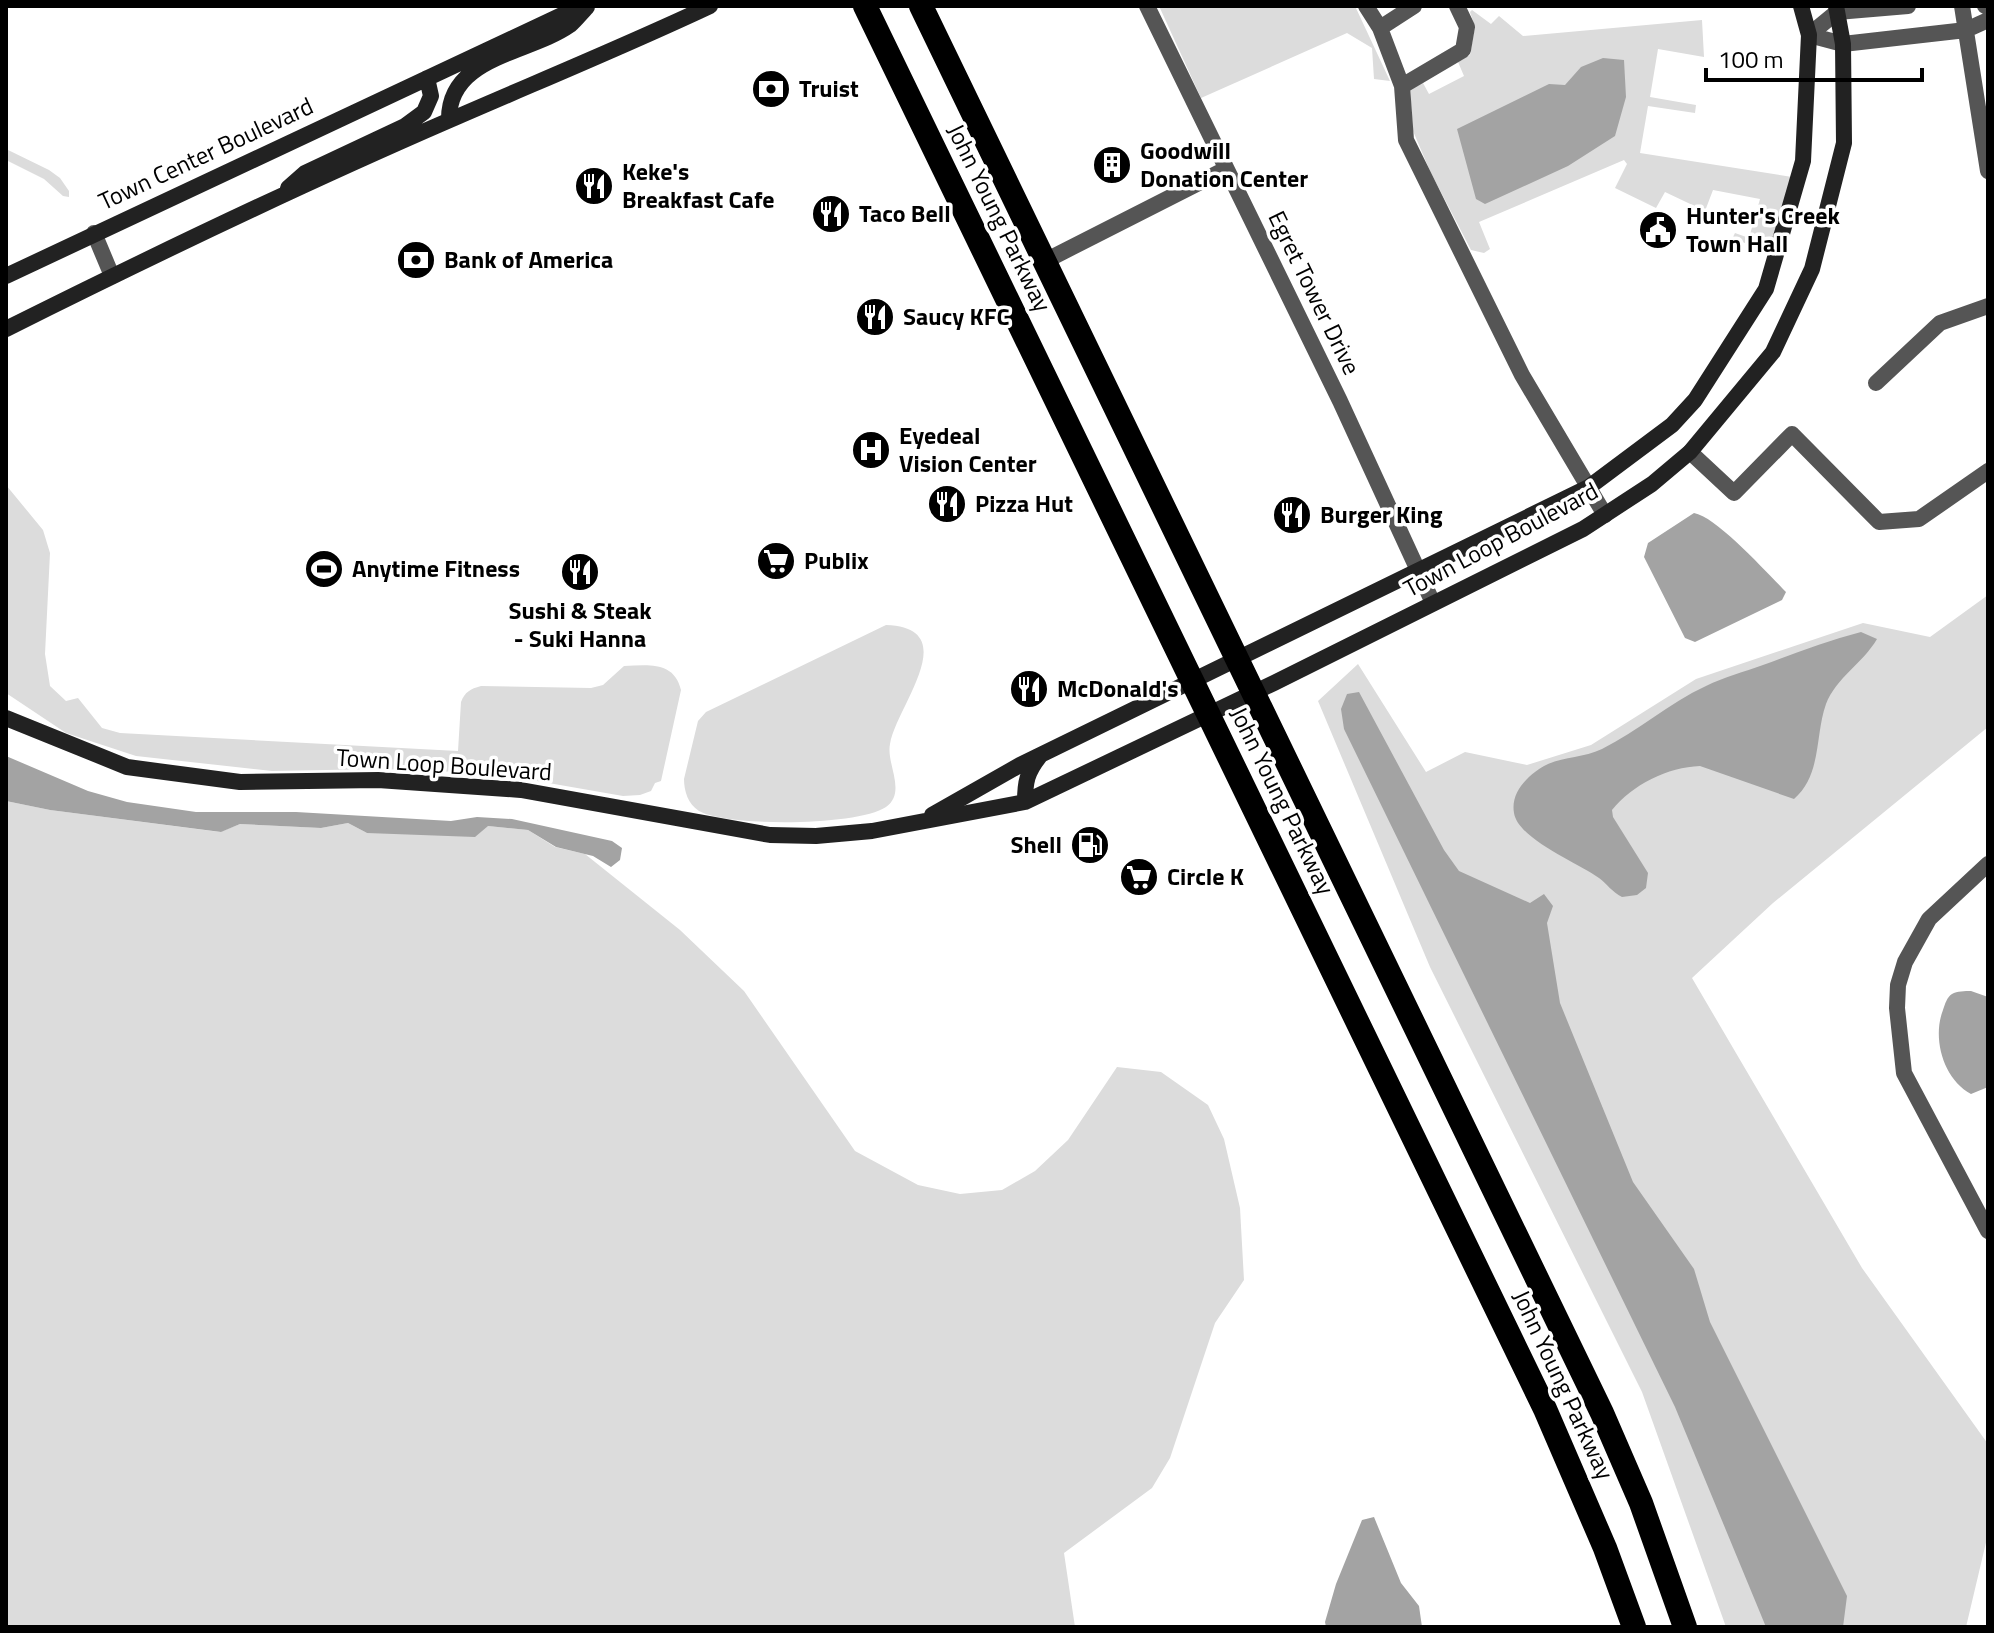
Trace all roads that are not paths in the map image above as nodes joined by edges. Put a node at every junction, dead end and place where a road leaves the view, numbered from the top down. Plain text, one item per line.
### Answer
1 (581, 6) edge
2 (588, 6) edge
3 (710, 6) edge
4 (865, 6) edge
5 (921, 6) edge
6 (1147, 6) edge
7 (1366, 6) edge
8 (1457, 6) edge
9 (1801, 6) edge
10 (1908, 6) edge
11 (1962, 6) edge
12 (1410, 7) edge
13 (1837, 9) edge
14 (1988, 20) edge
15 (1380, 28) junction
16 (1966, 30) junction
17 (1809, 35) junction
18 (1843, 44) junction
19 (427, 78) junction
20 (1402, 86) junction
21 (449, 120) junction
22 (1226, 169) junction
23 (1988, 171) edge
24 (271, 201) junction
25 (94, 233) junction
26 (1045, 261) junction
27 (6, 276) edge
28 (112, 276) junction
29 (1988, 306) edge
30 (6, 329) edge
31 (1876, 383) dead end
32 (1690, 452) junction
33 (1988, 471) edge
34 (1589, 487) junction
35 (1605, 515) junction
36 (1419, 572) junction
37 (1433, 603) junction
38 (1236, 658) junction
39 (1193, 681) junction
40 (1253, 693) junction
41 (1209, 714) junction
42 (10, 719) edge
43 (1041, 755) junction
44 (1025, 802) junction
45 (920, 821) junction
46 (1988, 864) edge
47 (1988, 1231) edge
48 (1634, 1627) edge
49 (1685, 1627) edge

1 - 19 street, Town Center Boulevard
2 - 21 street
3 - 21 street
4 - 39 highway, John Young Parkway
5 - 26 highway, John Young Parkway
6 - 22 street, Egret Tower Drive
7 - 15 street
8 - 20 street
9 - 17 street, Town Loop Boulevard
10 - 13 street
11 - 16 street
12 - 15 street
13 - 17 street
13 - 18 street, Town Loop Boulevard
14 - 16 street
15 - 20 street
16 - 18 street
16 - 23 street
17 - 18 street
17 - 34 street, Town Loop Boulevard
18 - 32 street, Town Loop Boulevard
19 - 24 street
19 - 25 street, Town Center Boulevard
20 - 34 street
21 - 24 street
22 - 26 street
22 - 36 street, Egret Tower Drive
24 - 28 street
25 - 27 street, Town Center Boulevard
25 - 28 street
26 - 38 highway, John Young Parkway
28 - 30 street
29 - 31 street
32 - 33 street
32 - 35 street, Town Loop Boulevard
34 - 35 street
34 - 36 street, Town Loop Boulevard
35 - 37 street, Town Loop Boulevard
36 - 37 street, Egret Tower Drive
36 - 38 street, Town Loop Boulevard
37 - 40 street, Town Loop Boulevard
38 - 39 street, Town Loop Boulevard
38 - 40 highway, John Young Parkway
39 - 41 highway, John Young Parkway
39 - 43 street, Town Loop Boulevard
40 - 41 street, Town Loop Boulevard
40 - 49 highway, John Young Parkway
41 - 44 street, Town Loop Boulevard
41 - 48 highway, John Young Parkway
42 - 45 street, Town Loop Boulevard
43 - 44 street
43 - 45 street, Town Loop Boulevard
44 - 45 street, Town Loop Boulevard
46 - 47 street

